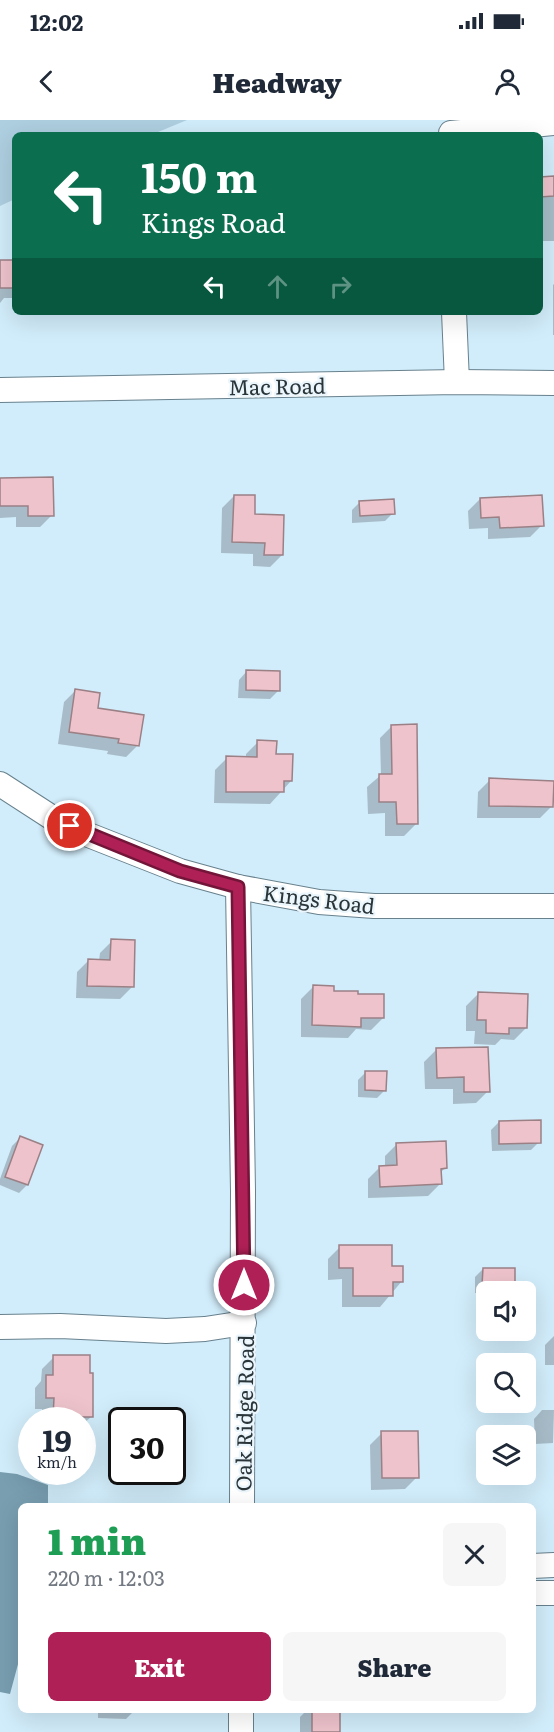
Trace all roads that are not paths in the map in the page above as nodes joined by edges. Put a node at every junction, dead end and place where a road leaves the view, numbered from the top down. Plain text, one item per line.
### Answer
1 (554, 123) edge
2 (451, 129) edge
3 (454, 315) edge
4 (457, 382) junction
5 (554, 383) edge
6 (0, 390) edge
7 (0, 784) edge
8 (238, 887) junction
9 (554, 906) edge
10 (244, 1323) junction
11 (0, 1327) edge
12 (242, 1503) edge
13 (554, 1565) edge
14 (536, 1566) edge
15 (536, 1593) edge
16 (554, 1593) edge
17 (241, 1713) edge
18 (241, 1732) edge

1 - 2 street
3 - 4 street
4 - 5 street, Mac Road
4 - 6 street, Mac Road
7 - 8 street, Kings Road
8 - 9 street, Kings Road
8 - 10 street, Oak Ridge Road
10 - 11 street
10 - 12 street, Oak Ridge Road
13 - 14 street
15 - 16 street
17 - 18 street

